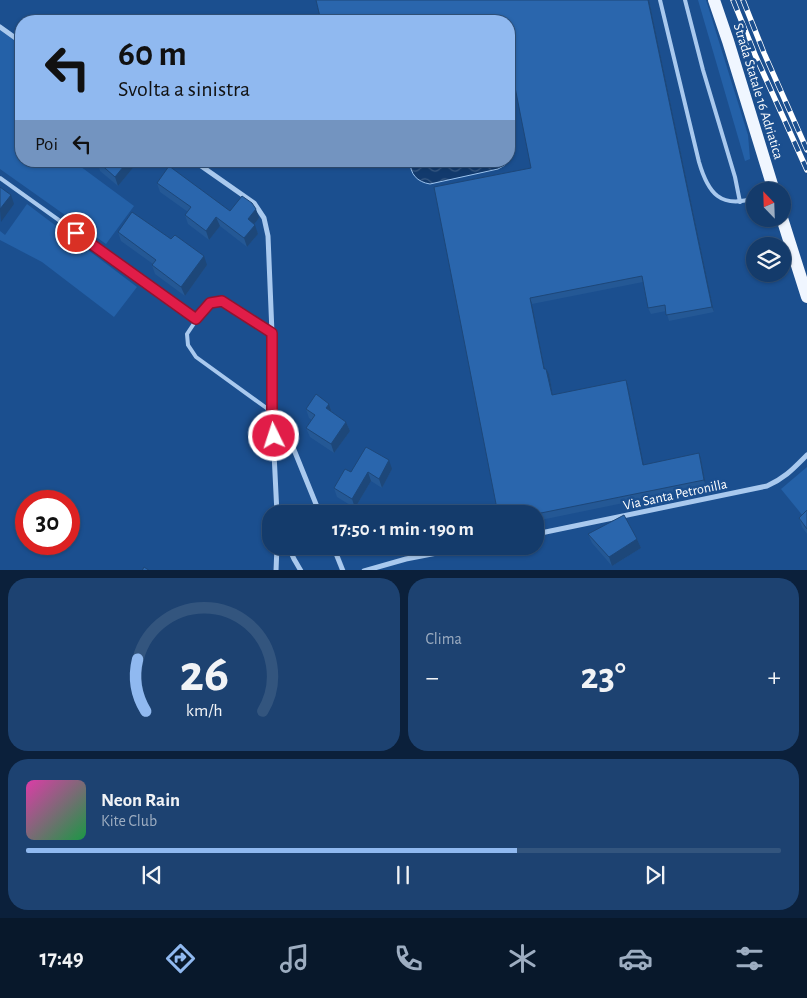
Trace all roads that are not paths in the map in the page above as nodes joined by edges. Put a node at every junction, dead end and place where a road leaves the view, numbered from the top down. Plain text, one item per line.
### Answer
1 (660, 0) edge
2 (685, 0) edge
3 (714, 0) edge
4 (0, 27) edge
5 (15, 38) edge
6 (203, 167) edge
7 (0, 178) edge
8 (770, 182) edge
9 (746, 200) edge
10 (740, 202) junction
11 (785, 228) edge
12 (807, 297) edge
13 (196, 319) junction
14 (272, 333) junction
15 (272, 414) junction
16 (807, 455) edge
17 (277, 505) edge
18 (316, 505) edge
19 (544, 532) edge
20 (276, 555) edge
21 (292, 555) edge
22 (337, 555) edge
23 (427, 555) edge
24 (276, 570) edge
25 (301, 570) edge
26 (343, 570) edge
27 (364, 570) edge

1 - 10 lane
2 - 10 lane
3 - 8 main road, Strada Statale 16 Adriatica
4 - 5 street
6 - 14 street
7 - 13 lane
9 - 10 lane
11 - 12 main road
13 - 14 lane
13 - 15 lane
14 - 15 street
15 - 17 street
15 - 18 street
16 - 19 street, Via Santa Petronilla
20 - 24 street
21 - 25 street
22 - 26 street
23 - 27 street

